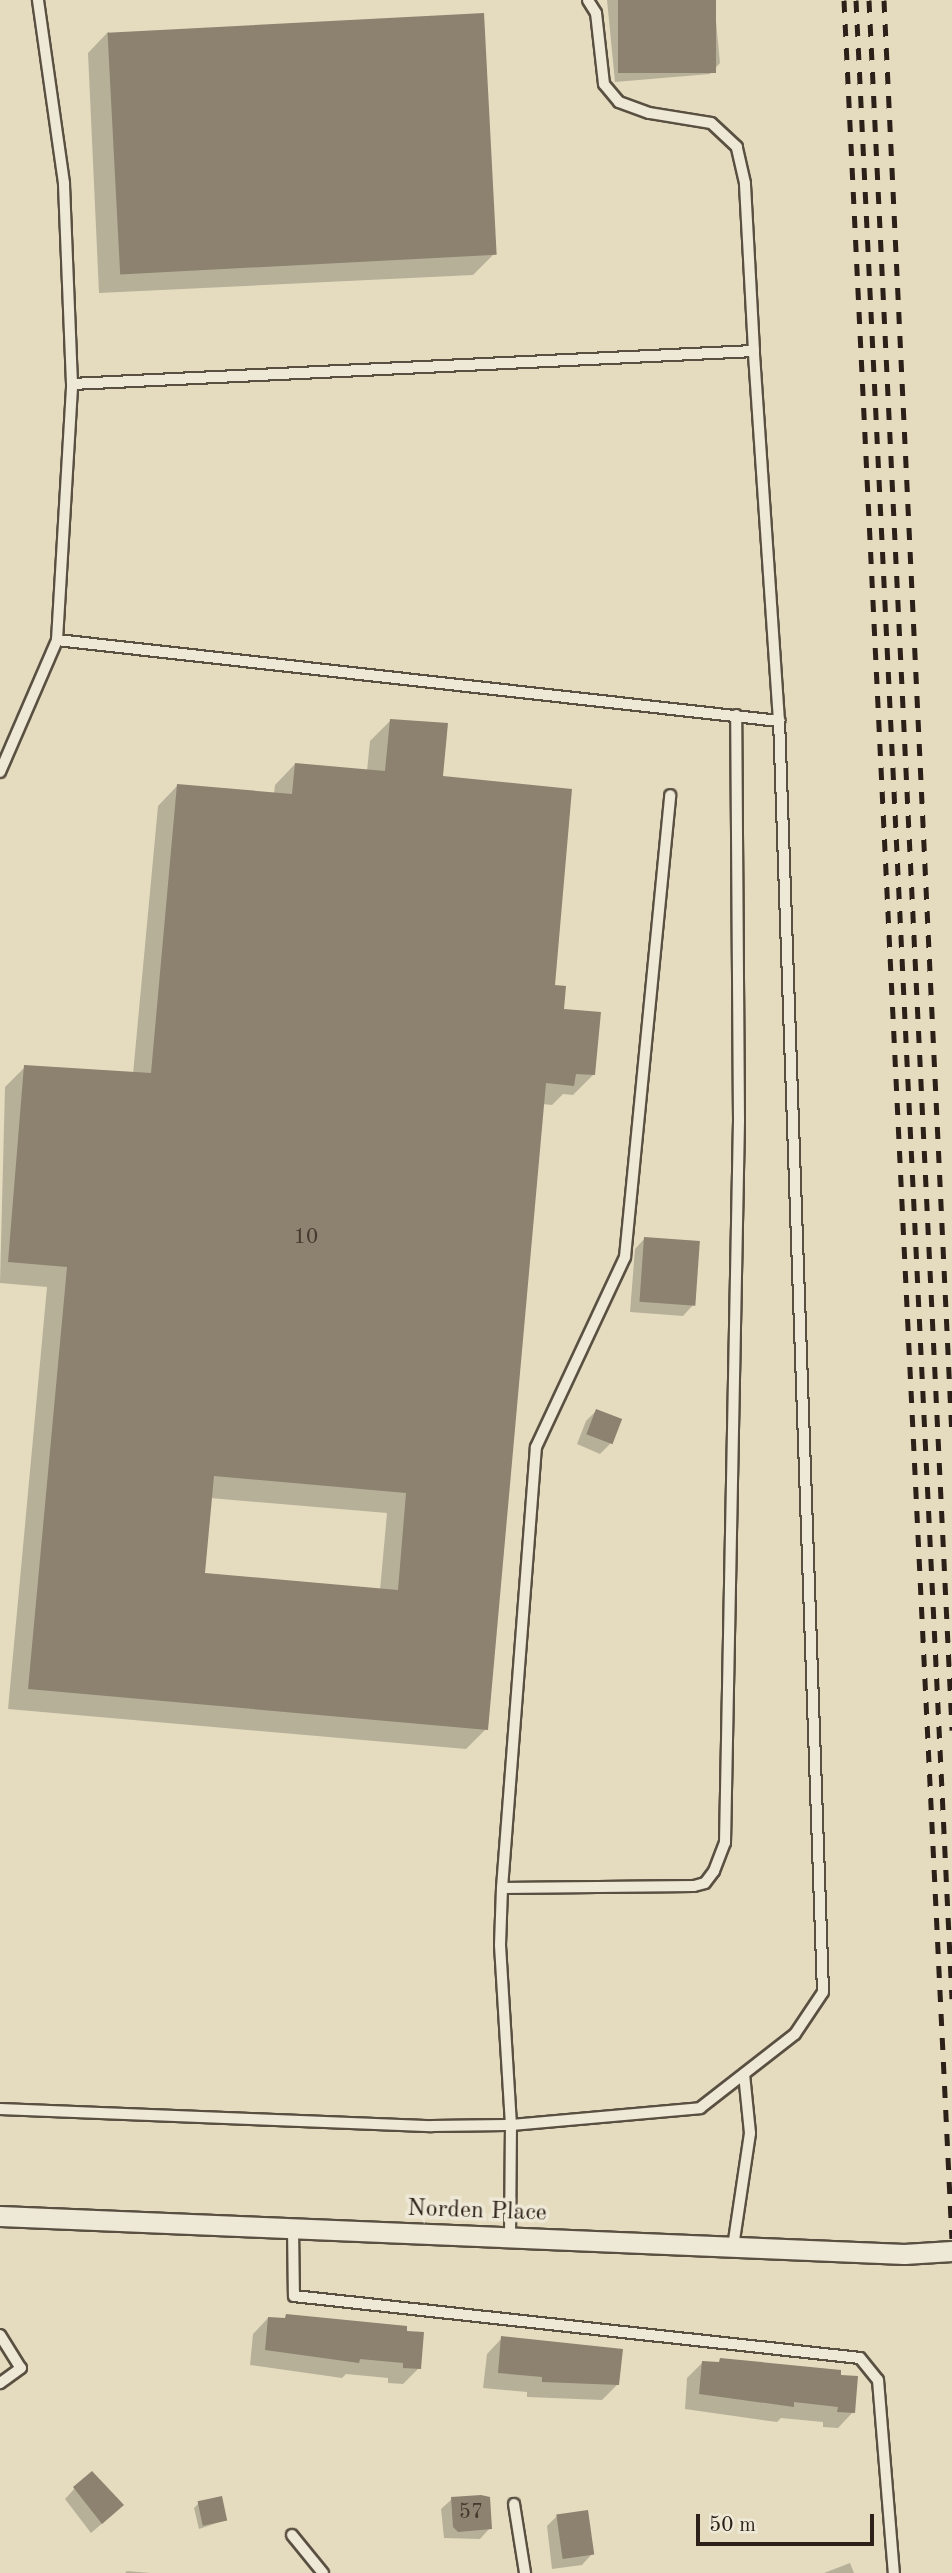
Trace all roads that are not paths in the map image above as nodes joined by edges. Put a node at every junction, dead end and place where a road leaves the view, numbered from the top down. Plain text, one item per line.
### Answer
1 (38, 0) edge
2 (588, 0) edge
3 (754, 351) junction
4 (72, 384) junction
5 (57, 640) junction
6 (736, 716) junction
7 (779, 720) junction
8 (0, 772) edge
9 (670, 795) dead end
10 (502, 1888) junction
11 (744, 2074) junction
12 (0, 2109) edge
13 (510, 2125) junction
14 (0, 2216) edge
15 (293, 2228) junction
16 (510, 2238) junction
17 (733, 2247) junction
18 (952, 2252) edge
19 (0, 2335) edge
20 (0, 2383) edge
21 (514, 2504) dead end
22 (292, 2535) dead end
23 (323, 2573) edge
24 (525, 2573) edge
25 (894, 2573) edge

1 - 4 lane
2 - 3 lane
3 - 4 lane
3 - 7 lane
4 - 5 lane
5 - 6 lane
5 - 8 lane
6 - 7 lane
6 - 10 lane
7 - 11 lane
9 - 10 lane
10 - 13 lane
11 - 13 lane
11 - 17 lane
12 - 13 lane
13 - 16 lane
14 - 15 street, Norden Place
15 - 16 street, Norden Place
15 - 25 lane
16 - 17 street, Norden Place
17 - 18 street, Norden Place
19 - 20 lane
21 - 24 lane
22 - 23 lane

